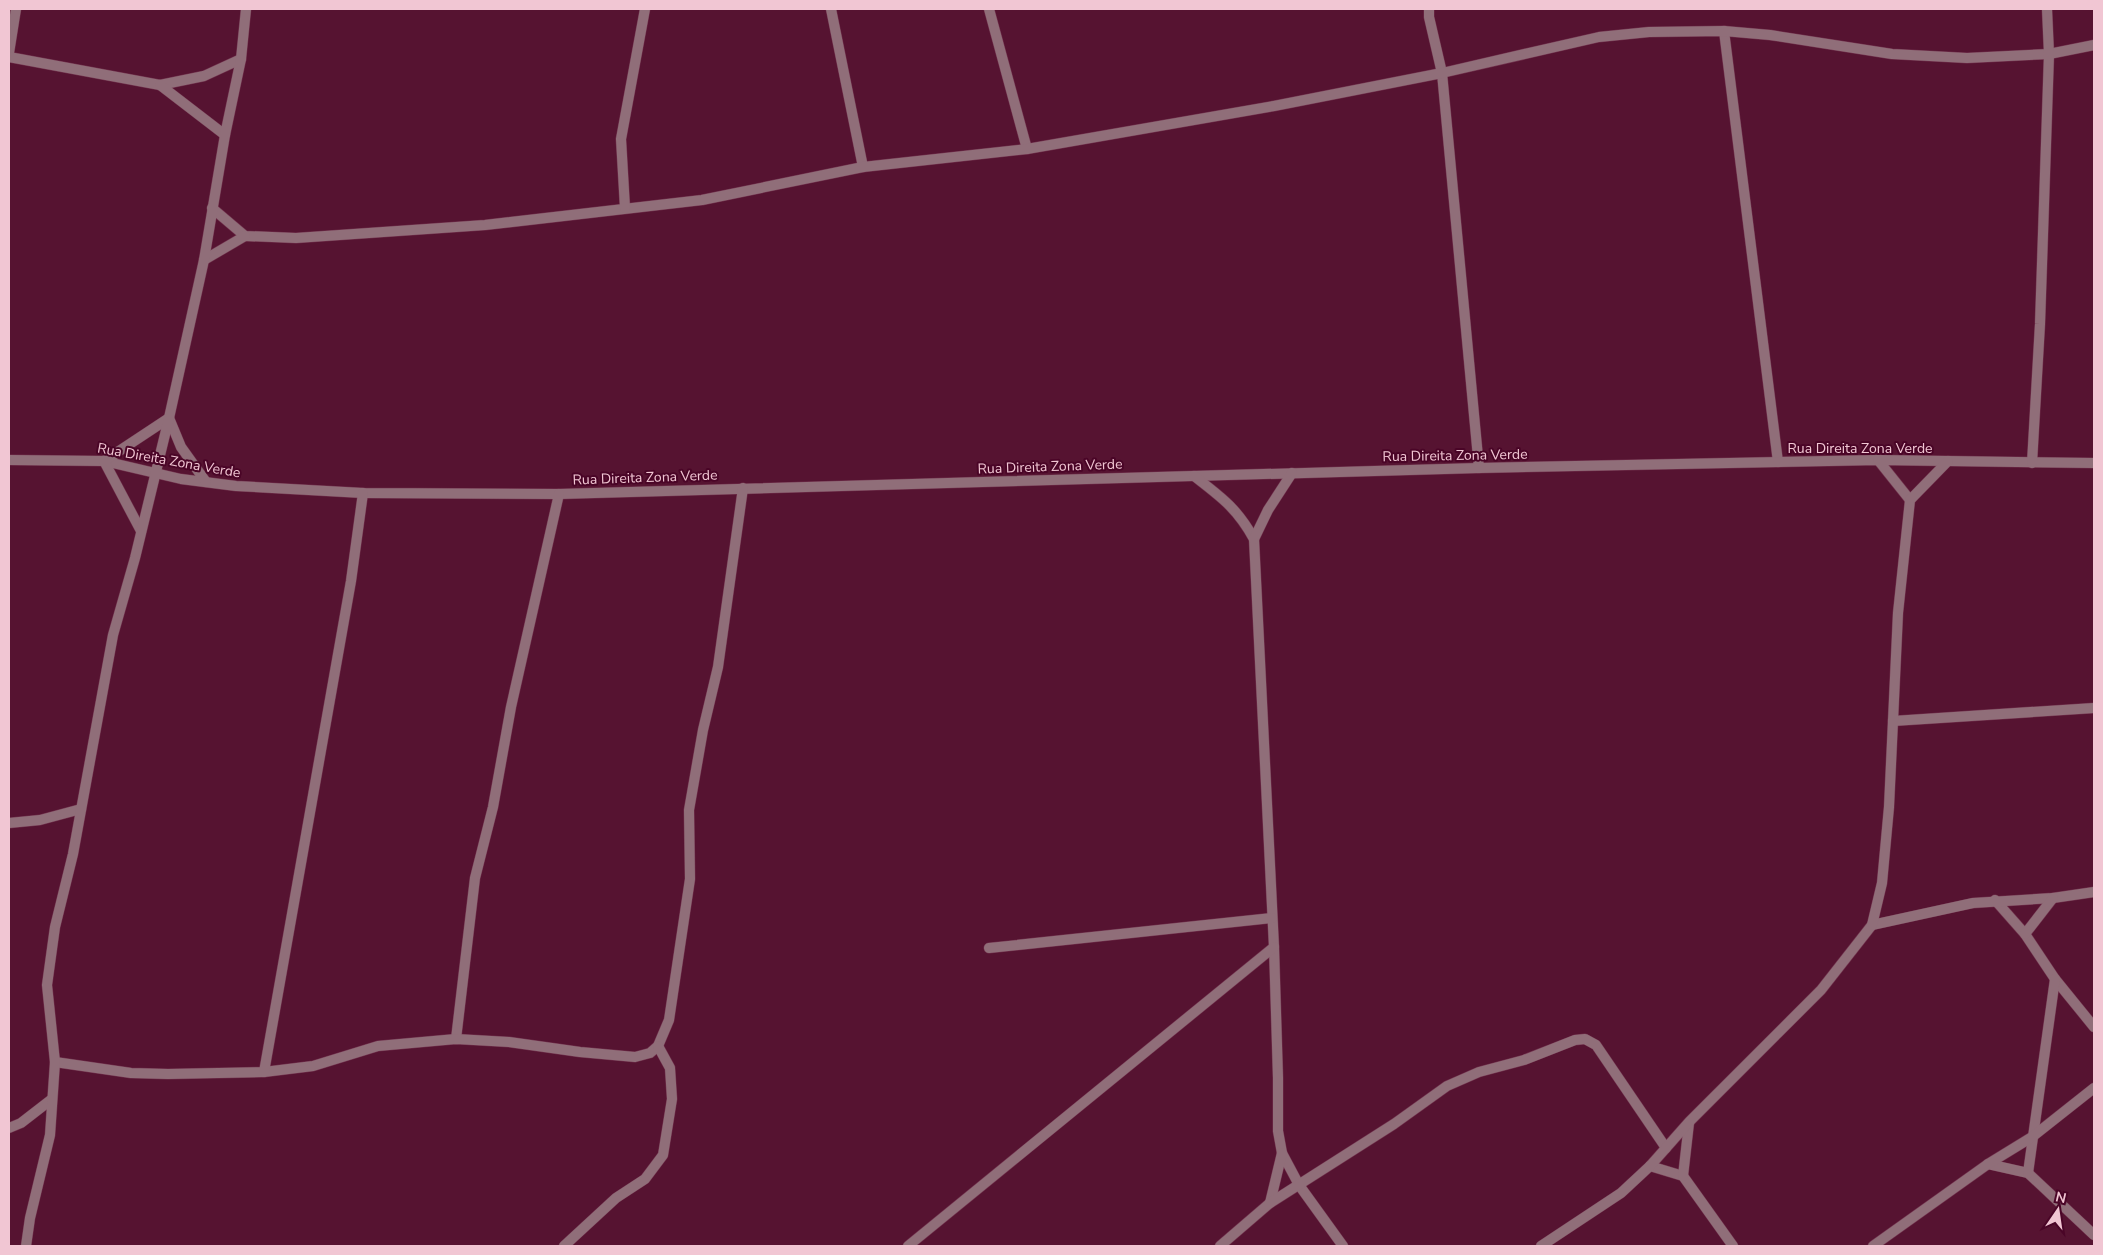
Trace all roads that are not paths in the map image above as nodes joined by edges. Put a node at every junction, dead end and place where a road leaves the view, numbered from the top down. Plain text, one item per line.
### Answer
1 (16, 9) edge
2 (246, 9) edge
3 (645, 9) edge
4 (831, 9) edge
5 (989, 9) edge
6 (1429, 9) edge
7 (2047, 9) edge
8 (1724, 31) junction
9 (2094, 45) edge
10 (9, 54) edge
11 (2049, 54) junction
12 (9, 57) edge
13 (241, 59) junction
14 (1442, 74) junction
15 (160, 85) junction
16 (225, 134) junction
17 (1027, 149) junction
18 (863, 167) junction
19 (212, 208) junction
20 (624, 208) junction
21 (245, 236) junction
22 (204, 260) junction
23 (169, 418) junction
24 (9, 460) edge
25 (104, 460) junction
26 (1878, 460) junction
27 (1948, 461) junction
28 (1778, 462) junction
29 (2032, 462) junction
30 (2094, 463) edge
31 (1479, 468) junction
32 (155, 472) junction
33 (1292, 473) junction
34 (1194, 476) junction
35 (206, 482) junction
36 (743, 488) junction
37 (362, 493) junction
38 (559, 494) junction
39 (1910, 500) junction
40 (141, 531) junction
41 (1254, 539) junction
42 (2094, 708) edge
43 (1893, 721) junction
44 (82, 809) junction
45 (9, 823) edge
46 (2094, 892) edge
47 (2053, 898) junction
48 (1995, 900) junction
49 (1272, 918) junction
50 (1872, 926) junction
51 (2025, 934) junction
52 (989, 948) dead end
53 (1274, 948) junction
54 (2055, 979) junction
55 (2094, 1027) edge
56 (456, 1039) junction
57 (658, 1046) junction
58 (55, 1062) junction
59 (264, 1072) junction
60 (2094, 1088) edge
61 (52, 1099) junction
62 (1689, 1122) junction
63 (9, 1128) edge
64 (2032, 1137) junction
65 (1666, 1148) junction
66 (1282, 1153) junction
67 (1988, 1164) junction
68 (1650, 1166) junction
69 (2028, 1173) junction
70 (1682, 1176) junction
71 (1299, 1185) junction
72 (1270, 1203) junction
73 (2094, 1235) edge
74 (26, 1246) edge
75 (564, 1246) edge
76 (908, 1246) edge
77 (1220, 1246) edge
78 (1343, 1246) edge
79 (1541, 1246) edge
80 (1733, 1246) edge
81 (1873, 1246) edge

1 - 10 street
2 - 13 street
3 - 20 street
4 - 18 street
5 - 17 street
6 - 14 street
7 - 11 street
8 - 11 street
8 - 14 street
8 - 28 street
9 - 11 street
11 - 29 street
12 - 15 street
13 - 15 street
13 - 16 street
14 - 17 street
14 - 31 street
15 - 16 street
16 - 19 street
17 - 18 street
18 - 20 street
19 - 21 street
19 - 22 street
20 - 21 street
21 - 22 street
22 - 23 street
23 - 25 street
23 - 32 street
23 - 35 street
24 - 25 street, Rua Direita Zona Verde
25 - 32 street, Rua Direita Zona Verde
25 - 40 street
26 - 27 street, Rua Direita Zona Verde
26 - 28 street, Rua Direita Zona Verde
26 - 39 street
27 - 29 street, Rua Direita Zona Verde
27 - 39 street
28 - 31 street, Rua Direita Zona Verde
29 - 30 street, Rua Direita Zona Verde
31 - 33 street, Rua Direita Zona Verde
32 - 35 street, Rua Direita Zona Verde
32 - 40 street
33 - 34 street, Rua Direita Zona Verde
33 - 41 street
34 - 36 street, Rua Direita Zona Verde
34 - 41 street
35 - 37 street, Rua Direita Zona Verde
36 - 38 street, Rua Direita Zona Verde
36 - 57 street
37 - 38 street, Rua Direita Zona Verde
37 - 59 street
38 - 56 street
39 - 43 street
40 - 44 street
41 - 49 street
42 - 43 street
43 - 50 street
44 - 45 street
44 - 58 street
46 - 47 street
47 - 48 street
47 - 51 street
48 - 50 street
48 - 51 street
49 - 52 street
49 - 53 street
50 - 62 street
51 - 54 street
53 - 66 street
53 - 76 street
54 - 55 street
54 - 64 street
56 - 57 street
56 - 59 street
57 - 75 street
58 - 59 street
58 - 61 street
60 - 64 street
61 - 63 street
61 - 74 street
62 - 65 street
62 - 70 street
64 - 67 street
64 - 69 street
65 - 68 street
65 - 71 street
66 - 71 street
66 - 72 street
67 - 69 street
67 - 81 street
68 - 70 street
68 - 79 street
69 - 73 street
70 - 80 street
71 - 72 street
71 - 78 street
72 - 77 street

